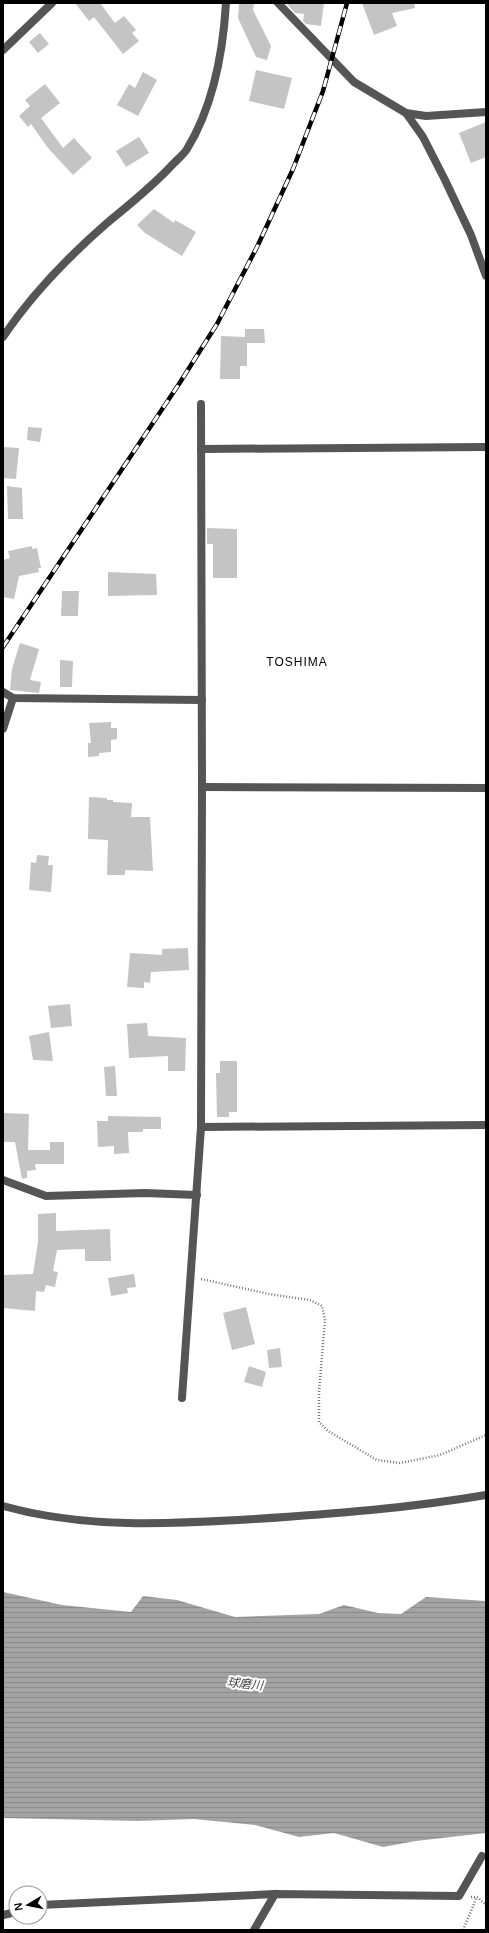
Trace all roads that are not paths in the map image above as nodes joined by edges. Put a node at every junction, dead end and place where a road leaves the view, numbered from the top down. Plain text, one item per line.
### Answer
1 (52, 3) edge
2 (226, 3) edge
3 (278, 3) edge
4 (3, 50) edge
5 (486, 112) edge
6 (406, 113) junction
7 (486, 276) edge
8 (3, 337) edge
9 (200, 404) dead end
10 (486, 447) edge
11 (201, 449) junction
12 (3, 692) edge
13 (14, 698) junction
14 (202, 700) junction
15 (3, 729) edge
16 (202, 787) junction
17 (486, 788) edge
18 (486, 1125) edge
19 (201, 1127) junction
20 (3, 1180) edge
21 (197, 1195) junction
22 (182, 1398) dead end
23 (486, 1495) edge
24 (3, 1506) edge
25 (482, 1856) dead end
26 (275, 1894) junction
27 (48, 1905) edge
28 (254, 1930) edge

1 - 4 street
2 - 8 street
3 - 6 street
5 - 6 street
6 - 7 street
9 - 11 street
10 - 11 street
11 - 14 street
12 - 13 street
13 - 14 street
13 - 15 street
14 - 16 street
16 - 17 street
16 - 19 street
18 - 19 street
19 - 21 street
20 - 21 street
21 - 22 street
23 - 24 street
25 - 26 street
26 - 27 street
26 - 28 street

